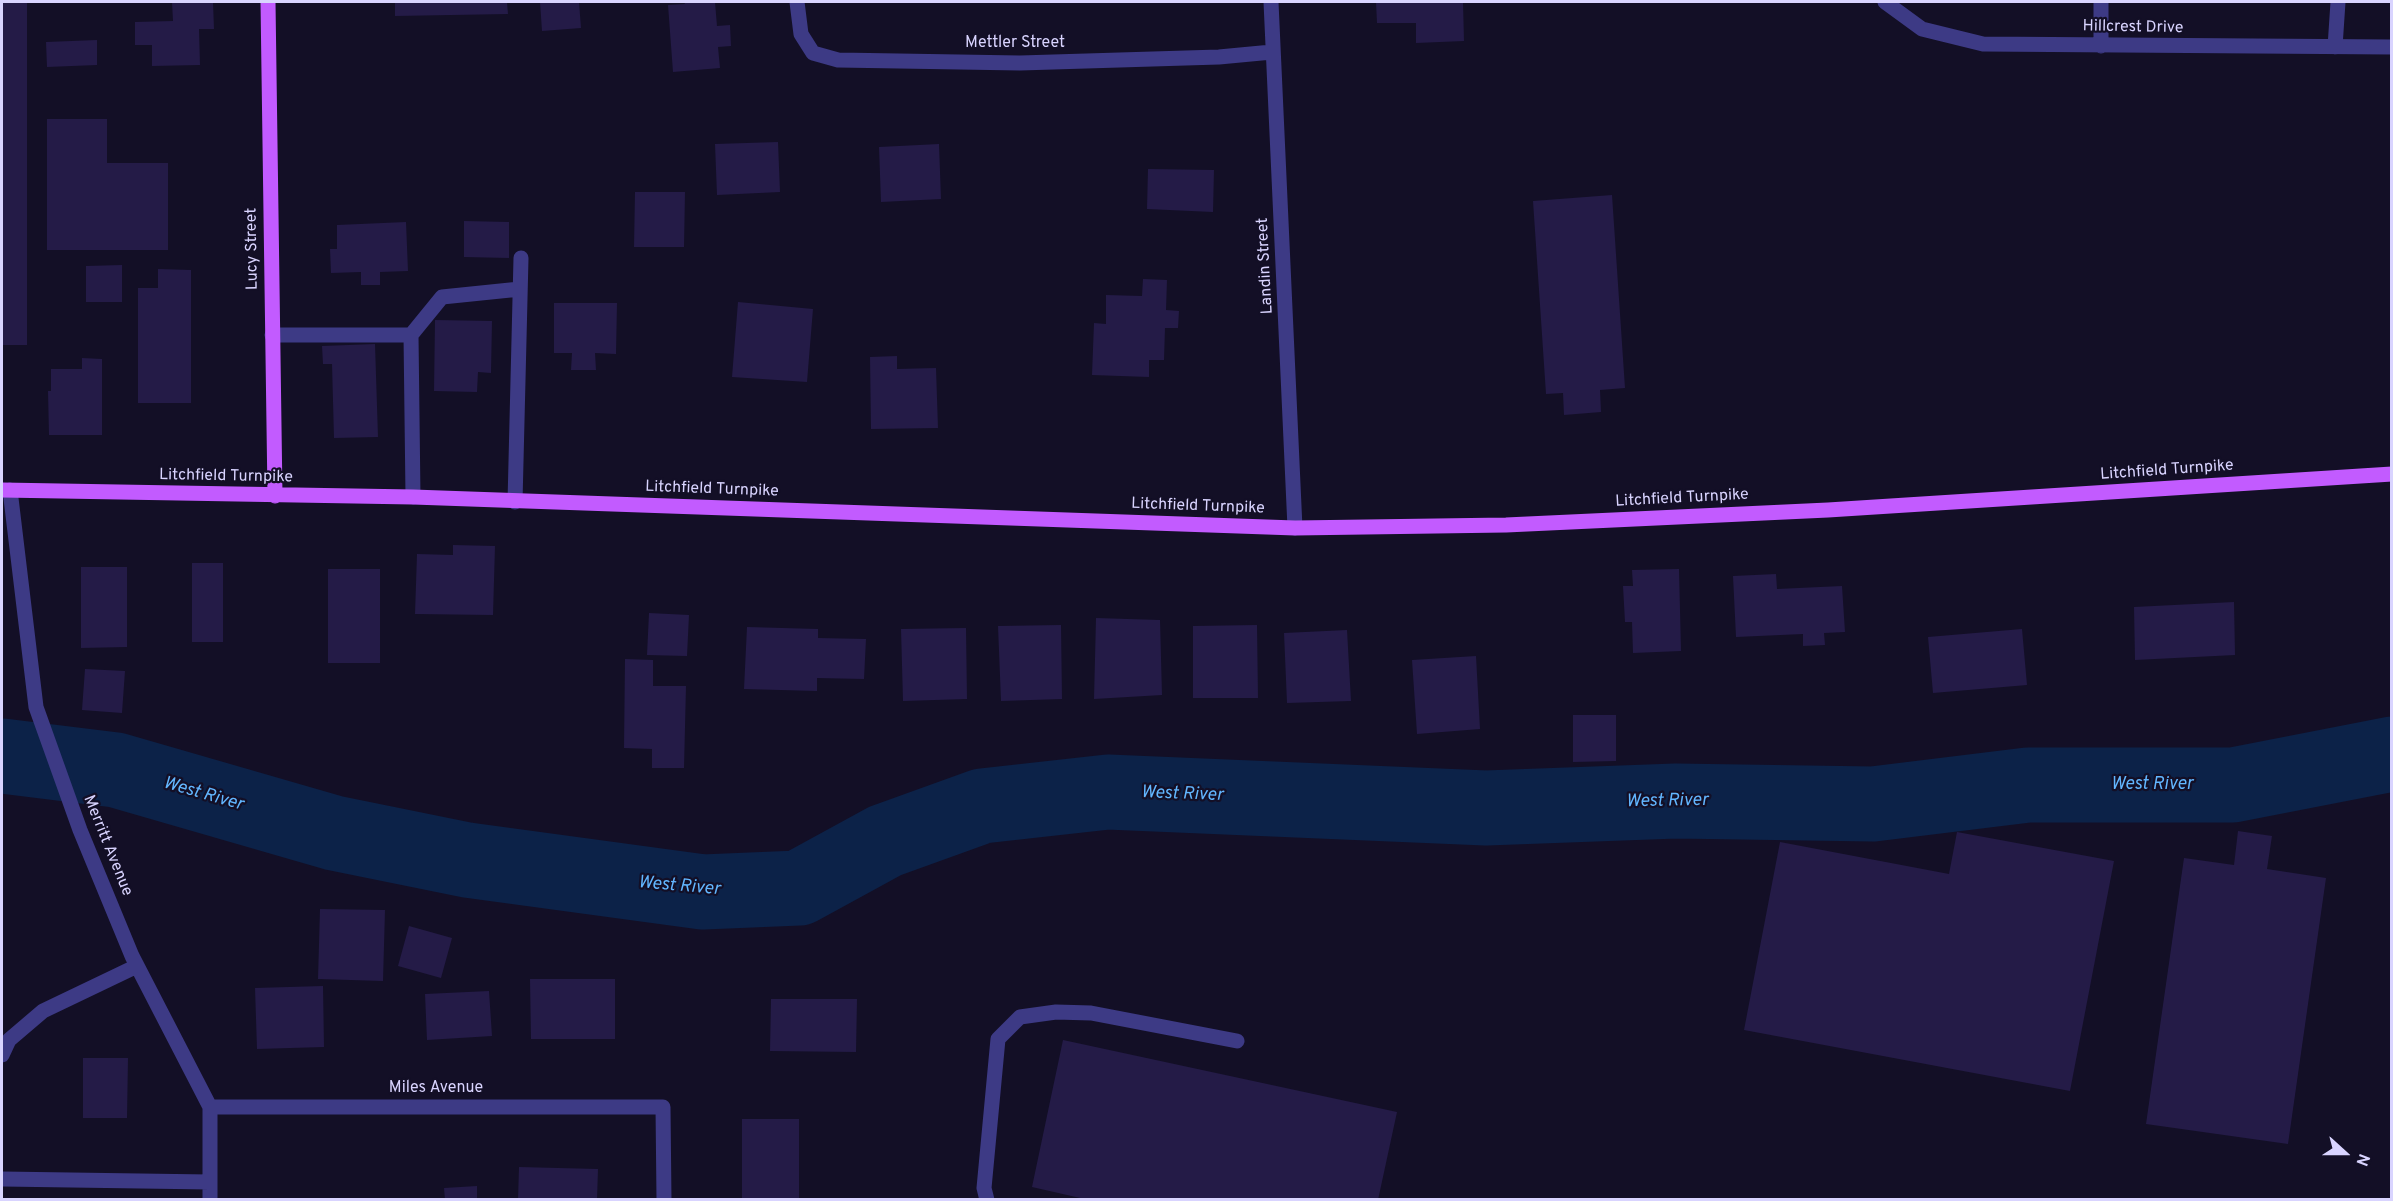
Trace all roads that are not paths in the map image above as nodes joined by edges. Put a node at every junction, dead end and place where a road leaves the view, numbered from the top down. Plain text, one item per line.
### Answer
1 (268, 2) edge
2 (797, 2) edge
3 (1271, 2) edge
4 (1885, 2) edge
5 (2101, 2) edge
6 (2338, 2) edge
7 (2101, 46) junction
8 (2335, 47) junction
9 (2391, 47) edge
10 (1272, 52) junction
11 (521, 258) dead end
12 (520, 289) junction
13 (272, 335) junction
14 (411, 335) junction
15 (2391, 474) edge
16 (6, 490) edge
17 (275, 496) junction
18 (413, 497) junction
19 (515, 502) junction
20 (1295, 528) junction
21 (137, 966) junction
22 (1237, 1041) dead end
23 (2, 1055) edge
24 (210, 1107) junction
25 (2, 1179) edge
26 (210, 1182) junction
27 (210, 1200) edge
28 (664, 1200) edge
29 (987, 1200) edge

1 - 13 main road, Lucy Street
2 - 10 street, Mettler Street
3 - 10 street, Landin Street
4 - 7 street, Hillcrest Drive
5 - 7 street
6 - 8 street
7 - 8 street, Hillcrest Drive
8 - 9 street, Hillcrest Drive
10 - 20 street, Landin Street
11 - 12 street
12 - 14 street
12 - 19 street
13 - 14 street
13 - 17 main road, Lucy Street
14 - 18 street
15 - 20 main road, Litchfield Turnpike
16 - 17 main road, Litchfield Turnpike
16 - 21 street, Merritt Avenue
17 - 18 main road, Litchfield Turnpike
18 - 19 main road, Litchfield Turnpike
19 - 20 main road, Litchfield Turnpike
21 - 23 street
21 - 24 street, Merritt Avenue
22 - 29 street
24 - 26 street, Merritt Avenue
24 - 28 street, Miles Avenue
25 - 26 street
26 - 27 street, Merritt Avenue

